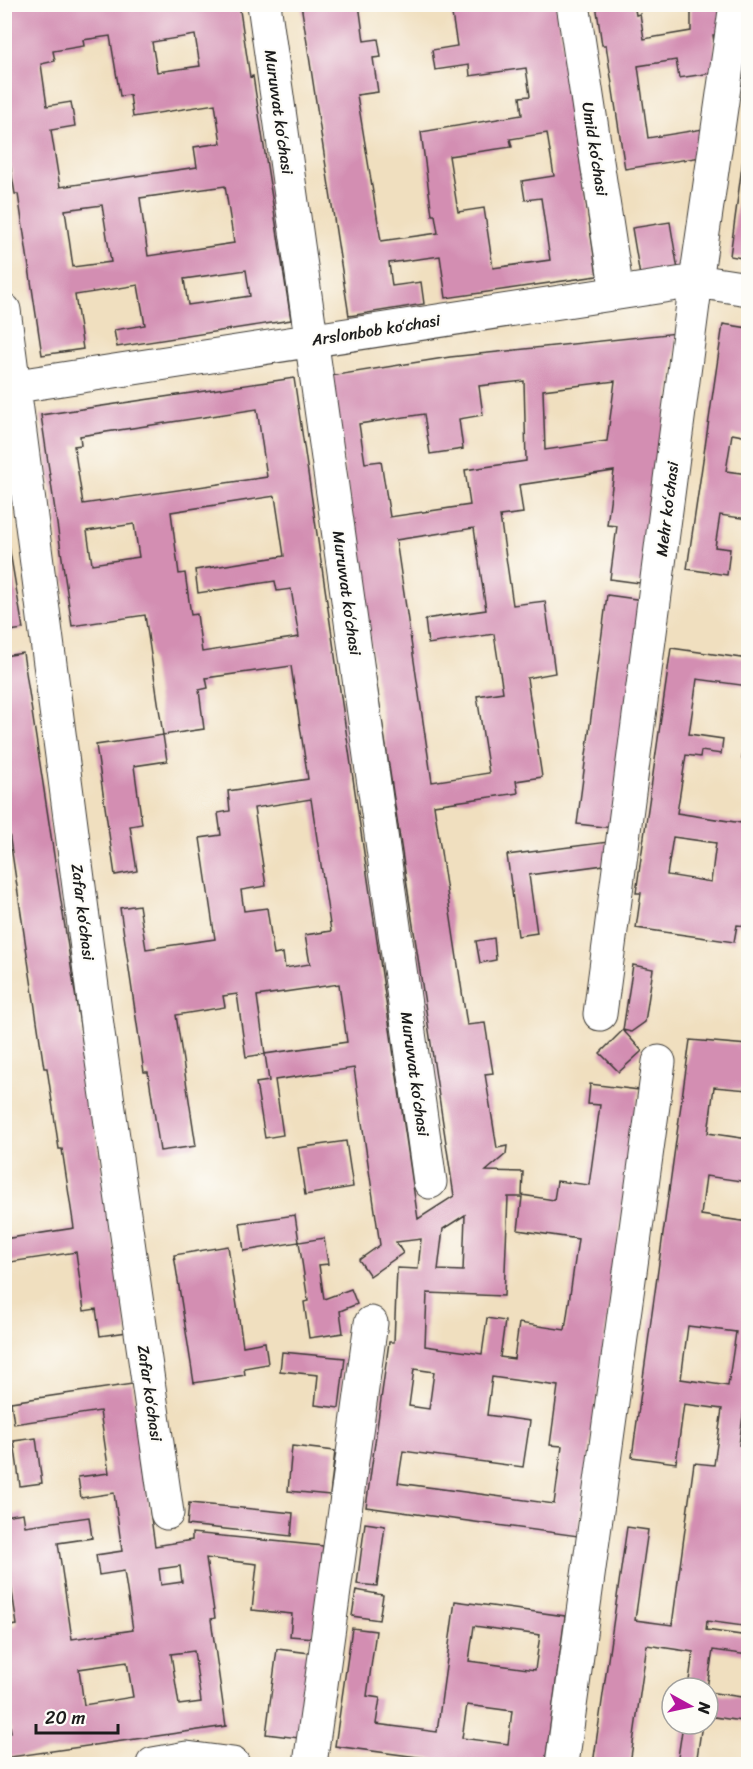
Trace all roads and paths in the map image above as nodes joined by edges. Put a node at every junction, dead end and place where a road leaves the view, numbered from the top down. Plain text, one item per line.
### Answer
1 (264, 4) edge
2 (573, 4) edge
3 (736, 4) edge
4 (696, 281) junction
5 (748, 289) edge
6 (617, 293) junction
7 (4, 309) edge
8 (311, 341) junction
9 (10, 388) edge
10 (600, 1014) dead end
11 (659, 1062) dead end
12 (430, 1182) dead end
13 (371, 1323) dead end
14 (167, 1513) dead end
15 (153, 1764) edge
16 (233, 1764) edge
17 (310, 1764) edge
18 (562, 1764) edge

1 - 8 street, Muruvvat koʻchasi
2 - 6 street, Umid koʻchasi
3 - 4 street, Mehr koʻchasi
4 - 5 street, Arslonbob koʻchasi
4 - 6 street, Arslonbob koʻchasi
4 - 10 street, Mehr koʻchasi
6 - 8 street, Arslonbob koʻchasi
7 - 9 street, Zafar koʻchasi
8 - 9 street, Arslonbob koʻchasi
8 - 12 street, Muruvvat koʻchasi
9 - 14 street, Zafar koʻchasi
11 - 18 street
13 - 17 street
15 - 16 street

